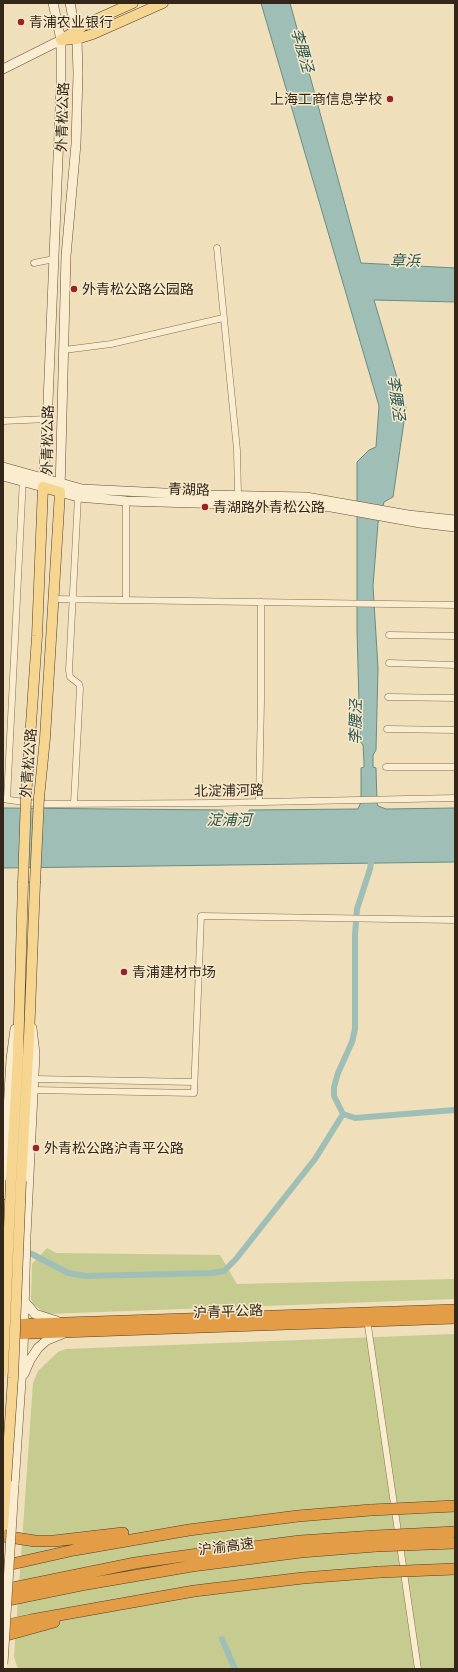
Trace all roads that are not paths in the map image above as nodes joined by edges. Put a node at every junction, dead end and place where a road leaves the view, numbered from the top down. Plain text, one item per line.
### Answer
1 (53, 3) edge
2 (70, 3) edge
3 (133, 3) edge
4 (163, 3) edge
5 (76, 34) junction
6 (60, 40) junction
7 (3, 69) edge
8 (217, 248) dead end
9 (54, 260) junction
10 (34, 263) dead end
11 (223, 318) junction
12 (64, 350) junction
13 (47, 419) junction
14 (3, 421) edge
15 (3, 467) edge
16 (3, 476) edge
17 (23, 476) junction
18 (43, 483) junction
19 (60, 488) junction
20 (238, 495) junction
21 (78, 497) junction
22 (126, 501) junction
23 (356, 508) junction
24 (384, 513) junction
25 (455, 520) edge
26 (455, 527) edge
27 (53, 599) junction
28 (73, 599) junction
29 (126, 600) junction
30 (261, 602) junction
31 (455, 605) edge
32 (389, 635) dead end
33 (455, 636) edge
34 (389, 663) dead end
35 (455, 665) edge
36 (388, 697) dead end
37 (455, 698) edge
38 (387, 728) dead end
39 (455, 730) edge
40 (386, 767) dead end
41 (455, 767) edge
42 (455, 798) edge
43 (5, 799) edge
44 (259, 802) junction
45 (74, 803) junction
46 (455, 920) edge
47 (19, 1010) junction
48 (30, 1015) junction
49 (34, 1079) junction
50 (194, 1082) junction
51 (33, 1090) junction
52 (6, 1094) edge
53 (16, 1181) junction
54 (3, 1195) edge
55 (24, 1280) junction
56 (3, 1284) edge
57 (24, 1301) junction
58 (455, 1310) edge
59 (3, 1313) edge
60 (367, 1317) junction
61 (455, 1318) edge
62 (80, 1323) junction
63 (24, 1329) junction
64 (6, 1331) edge
65 (70, 1332) junction
66 (3, 1371) edge
67 (21, 1384) junction
68 (455, 1506) edge
69 (242, 1523) junction
70 (3, 1526) edge
71 (455, 1532) edge
72 (3, 1536) edge
73 (376, 1541) junction
74 (455, 1543) edge
75 (3, 1566) edge
76 (455, 1569) edge
77 (3, 1590) edge
78 (3, 1601) edge
79 (97, 1609) junction
80 (3, 1626) edge
81 (3, 1636) edge
82 (3, 1664) edge
83 (418, 1669) edge

1 - 6 main road, 外青松公路
2 - 5 main road, 外青松公路
3 - 5 main road
4 - 5 main road
5 - 6 main road
5 - 12 main road, 外青松公路
6 - 7 main road
6 - 9 main road, 外青松公路
8 - 11 street
9 - 10 street
9 - 13 main road, 外青松公路
11 - 12 street
11 - 20 street
12 - 19 main road, 外青松公路
13 - 14 street
13 - 18 main road, 外青松公路
15 - 17 main road
16 - 17 main road
17 - 18 main road
17 - 43 street
18 - 19 main road, 青湖路
18 - 47 main road, 外青松公路, bridge
19 - 20 main road, 青湖路
19 - 21 main road, 青湖路
19 - 27 main road, 外青松公路
20 - 23 main road, 青湖路
21 - 22 main road, 青湖路
21 - 28 street
22 - 23 main road, 青湖路
22 - 29 street
23 - 24 main road, 青湖路
24 - 25 main road, 青湖路
24 - 26 main road, 青湖路
27 - 28 street
27 - 48 main road, 外青松公路, bridge
28 - 29 street
28 - 45 street
29 - 30 street
30 - 31 street
30 - 44 street
32 - 33 street
34 - 35 street
36 - 37 street
38 - 39 street
40 - 41 street
42 - 44 street, 北淀浦河路
43 - 45 street, 北淀浦河路
44 - 45 street, 北淀浦河路
46 - 50 street
47 - 52 main road
47 - 53 main road, 外青松公路
48 - 49 main road
48 - 53 main road, 外青松公路
49 - 50 street
49 - 51 main road
50 - 51 street
51 - 55 main road
52 - 54 main road
53 - 66 main road, 外青松公路, bridge
53 - 70 main road, 外青松公路, bridge
55 - 56 main road
55 - 57 main road
55 - 64 main road
57 - 62 main road
57 - 63 main road
58 - 60 highway, 沪青平公路
59 - 64 main road
60 - 61 highway, 沪青平公路
60 - 62 highway, 沪青平公路
60 - 65 highway, 沪青平公路
60 - 83 street
62 - 63 highway, 沪青平公路
63 - 64 highway, 沪青平公路
63 - 65 highway, 沪青平公路
63 - 67 main road
64 - 67 main road
65 - 67 main road
67 - 82 main road, bridge
68 - 69 highway, bridge
69 - 72 highway
69 - 75 highway
71 - 73 highway, 沪渝高速, bridge
73 - 74 highway, 沪渝高速, bridge
73 - 77 highway, 沪渝高速
73 - 78 highway, 沪渝高速
76 - 79 highway, bridge
79 - 80 highway
79 - 81 highway

